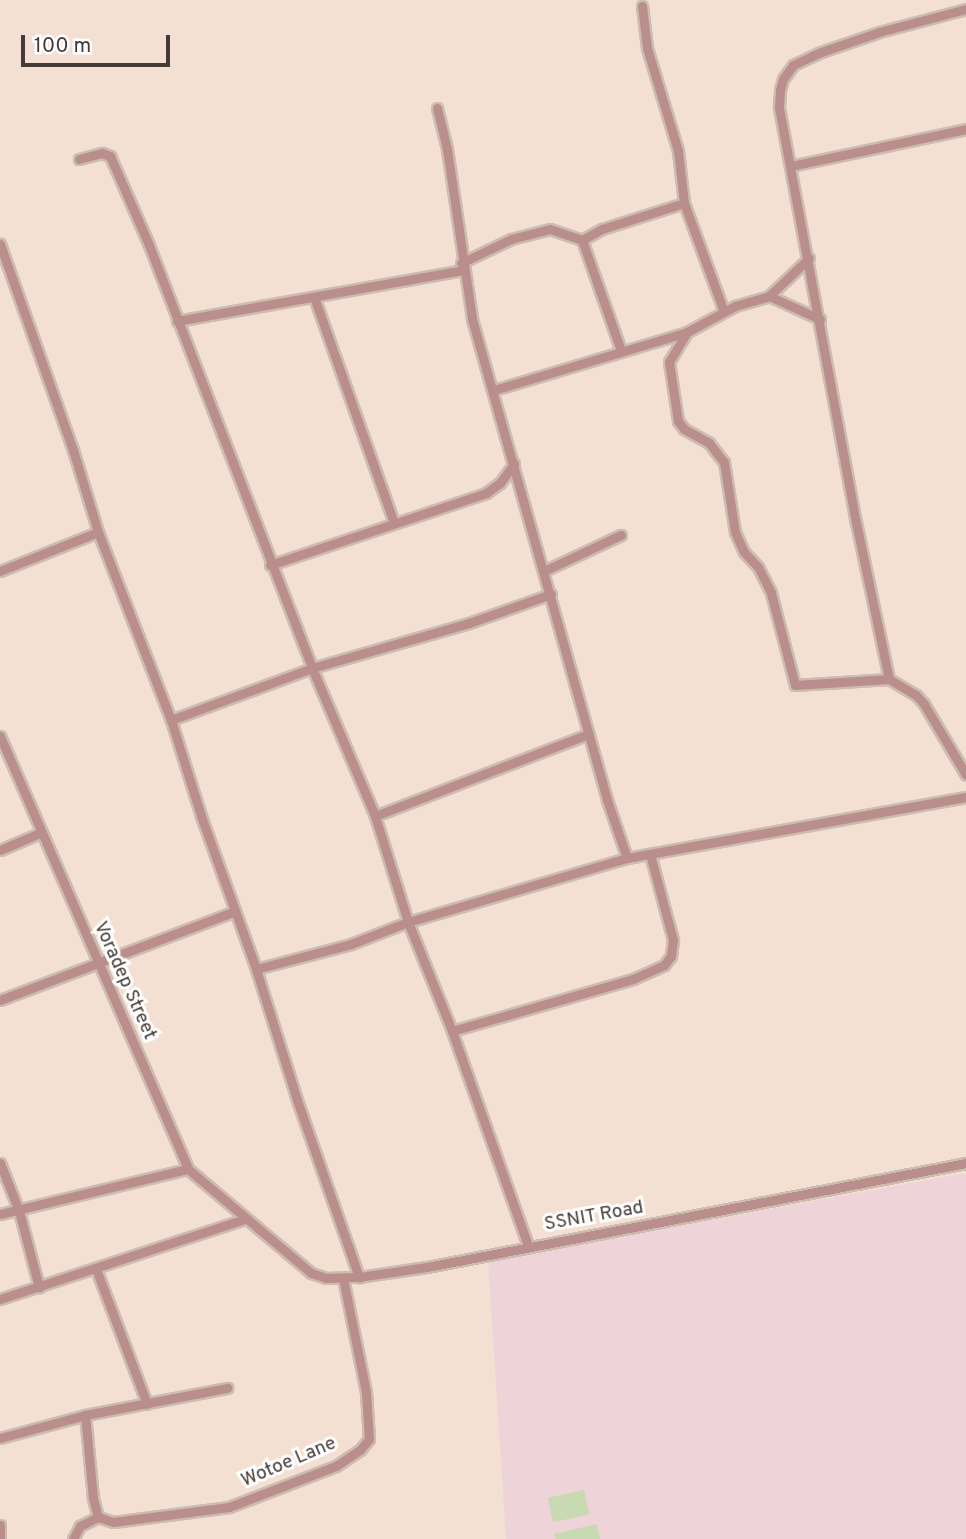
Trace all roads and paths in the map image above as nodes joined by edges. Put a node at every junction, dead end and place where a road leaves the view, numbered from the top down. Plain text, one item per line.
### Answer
1 (642, 6) dead end
2 (966, 9) edge
3 (437, 108) dead end
4 (966, 129) edge
5 (79, 159) dead end
6 (792, 166) junction
7 (684, 203) junction
8 (582, 240) junction
9 (0, 244) edge
10 (809, 258) junction
11 (462, 267) junction
12 (769, 296) junction
13 (314, 297) junction
14 (724, 313) junction
15 (820, 319) junction
16 (177, 321) junction
17 (687, 332) junction
18 (621, 351) junction
19 (494, 390) junction
20 (514, 464) junction
21 (394, 523) junction
22 (98, 532) junction
23 (621, 535) dead end
24 (270, 565) junction
25 (0, 571) edge
26 (544, 571) junction
27 (551, 594) junction
28 (312, 668) junction
29 (890, 679) junction
30 (171, 720) junction
31 (589, 734) junction
32 (0, 736) edge
33 (966, 775) edge
34 (966, 797) edge
35 (375, 816) junction
36 (40, 833) junction
37 (0, 849) edge
38 (650, 854) junction
39 (627, 858) junction
40 (233, 912) junction
41 (408, 922) junction
42 (96, 962) junction
43 (256, 969) junction
44 (0, 1000) edge
45 (452, 1031) junction
46 (0, 1163) edge
47 (966, 1163) edge
48 (188, 1169) junction
49 (19, 1211) junction
50 (0, 1214) edge
51 (245, 1219) junction
52 (528, 1246) junction
53 (96, 1269) junction
54 (359, 1277) junction
55 (343, 1278) junction
56 (39, 1287) junction
57 (0, 1299) edge
58 (227, 1388) dead end
59 (148, 1404) junction
60 (85, 1415) junction
61 (0, 1438) edge
62 (98, 1517) junction
63 (0, 1525) edge
64 (1, 1539) edge
65 (73, 1539) edge

1 - 7 street
2 - 6 street
3 - 11 street
4 - 6 street
5 - 16 street
6 - 10 street
7 - 8 street
7 - 14 street
8 - 11 street
8 - 18 street
9 - 22 street
10 - 12 street
10 - 15 street
11 - 13 street
11 - 19 street
12 - 14 street
12 - 15 street
13 - 16 street
13 - 21 street
14 - 17 street
15 - 29 street
16 - 24 street
17 - 18 street
17 - 29 street
18 - 19 street
19 - 20 street
20 - 21 street
20 - 26 street
21 - 24 street
22 - 25 street
22 - 30 street
23 - 26 street
24 - 28 street
26 - 27 street
27 - 28 street
27 - 31 street
28 - 30 street
28 - 35 street
29 - 33 street
30 - 40 street
31 - 35 street
31 - 39 street
32 - 36 street, Voradep Street
34 - 38 street
35 - 41 street
36 - 37 street
36 - 42 street, Voradep Street
38 - 39 street
38 - 45 street
39 - 41 street
40 - 42 street
40 - 43 street
41 - 43 street
41 - 45 street
42 - 44 street
42 - 48 street, Voradep Street
43 - 54 street
45 - 52 street
46 - 49 street
47 - 52 street, SSNIT Road
48 - 49 street
48 - 51 street, Voradep Street
49 - 50 street
49 - 56 street
51 - 53 street
51 - 55 street, SSNIT Road
52 - 54 street, SSNIT Road
53 - 56 street
53 - 59 street
54 - 55 street, SSNIT Road
55 - 62 street, Wotoe Lane
56 - 57 street
58 - 59 street
59 - 60 street
60 - 61 street
60 - 62 street
62 - 65 street
63 - 64 street

